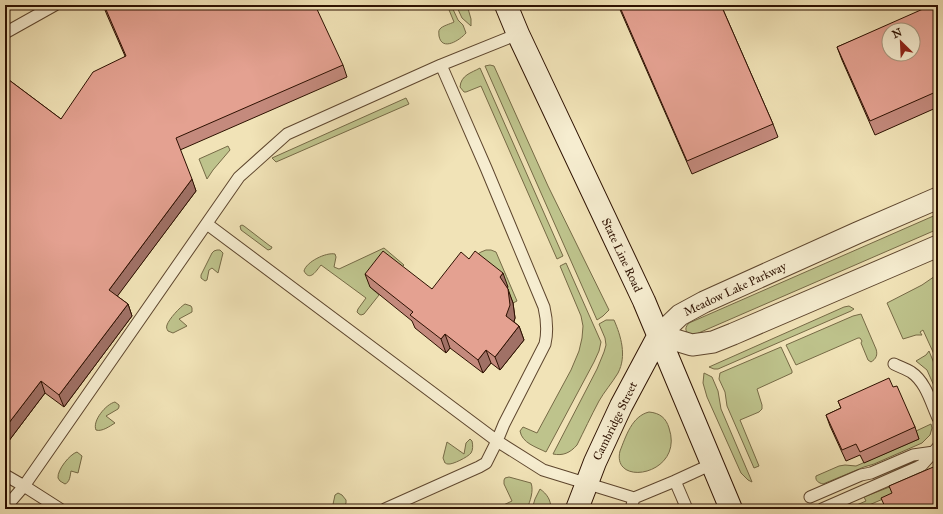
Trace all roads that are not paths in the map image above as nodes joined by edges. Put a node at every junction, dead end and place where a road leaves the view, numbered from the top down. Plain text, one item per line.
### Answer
1 (55, 5) edge
2 (506, 5) edge
3 (5, 33) edge
4 (518, 34) junction
5 (441, 65) junction
6 (938, 198) edge
7 (207, 224) junction
8 (938, 246) edge
9 (659, 335) junction
10 (894, 364) dead end
11 (938, 418) edge
12 (497, 441) junction
13 (936, 449) edge
14 (712, 464) junction
15 (5, 475) edge
16 (675, 481) junction
17 (587, 483) junction
18 (24, 486) junction
19 (810, 497) dead end
20 (632, 504) edge
21 (5, 508) edge
22 (60, 509) edge
23 (385, 509) edge
24 (577, 509) edge
25 (687, 509) edge
26 (732, 509) edge
27 (822, 509) edge

1 - 3 lane
2 - 4 main road, State Line Road
4 - 5 lane
4 - 9 main road, State Line Road
5 - 7 lane
5 - 12 lane
6 - 9 street, Meadow Lake Parkway
7 - 12 lane
7 - 18 lane
8 - 9 street
9 - 14 main road, State Line Road
9 - 17 main road, Cambridge Street
10 - 11 lane
12 - 17 lane
12 - 23 lane
13 - 19 lane
13 - 27 lane
14 - 16 lane
14 - 26 main road, State Line Road
15 - 18 lane
16 - 20 lane
16 - 25 lane
17 - 20 lane
17 - 24 main road, Cambridge Street
18 - 21 lane
18 - 22 lane

